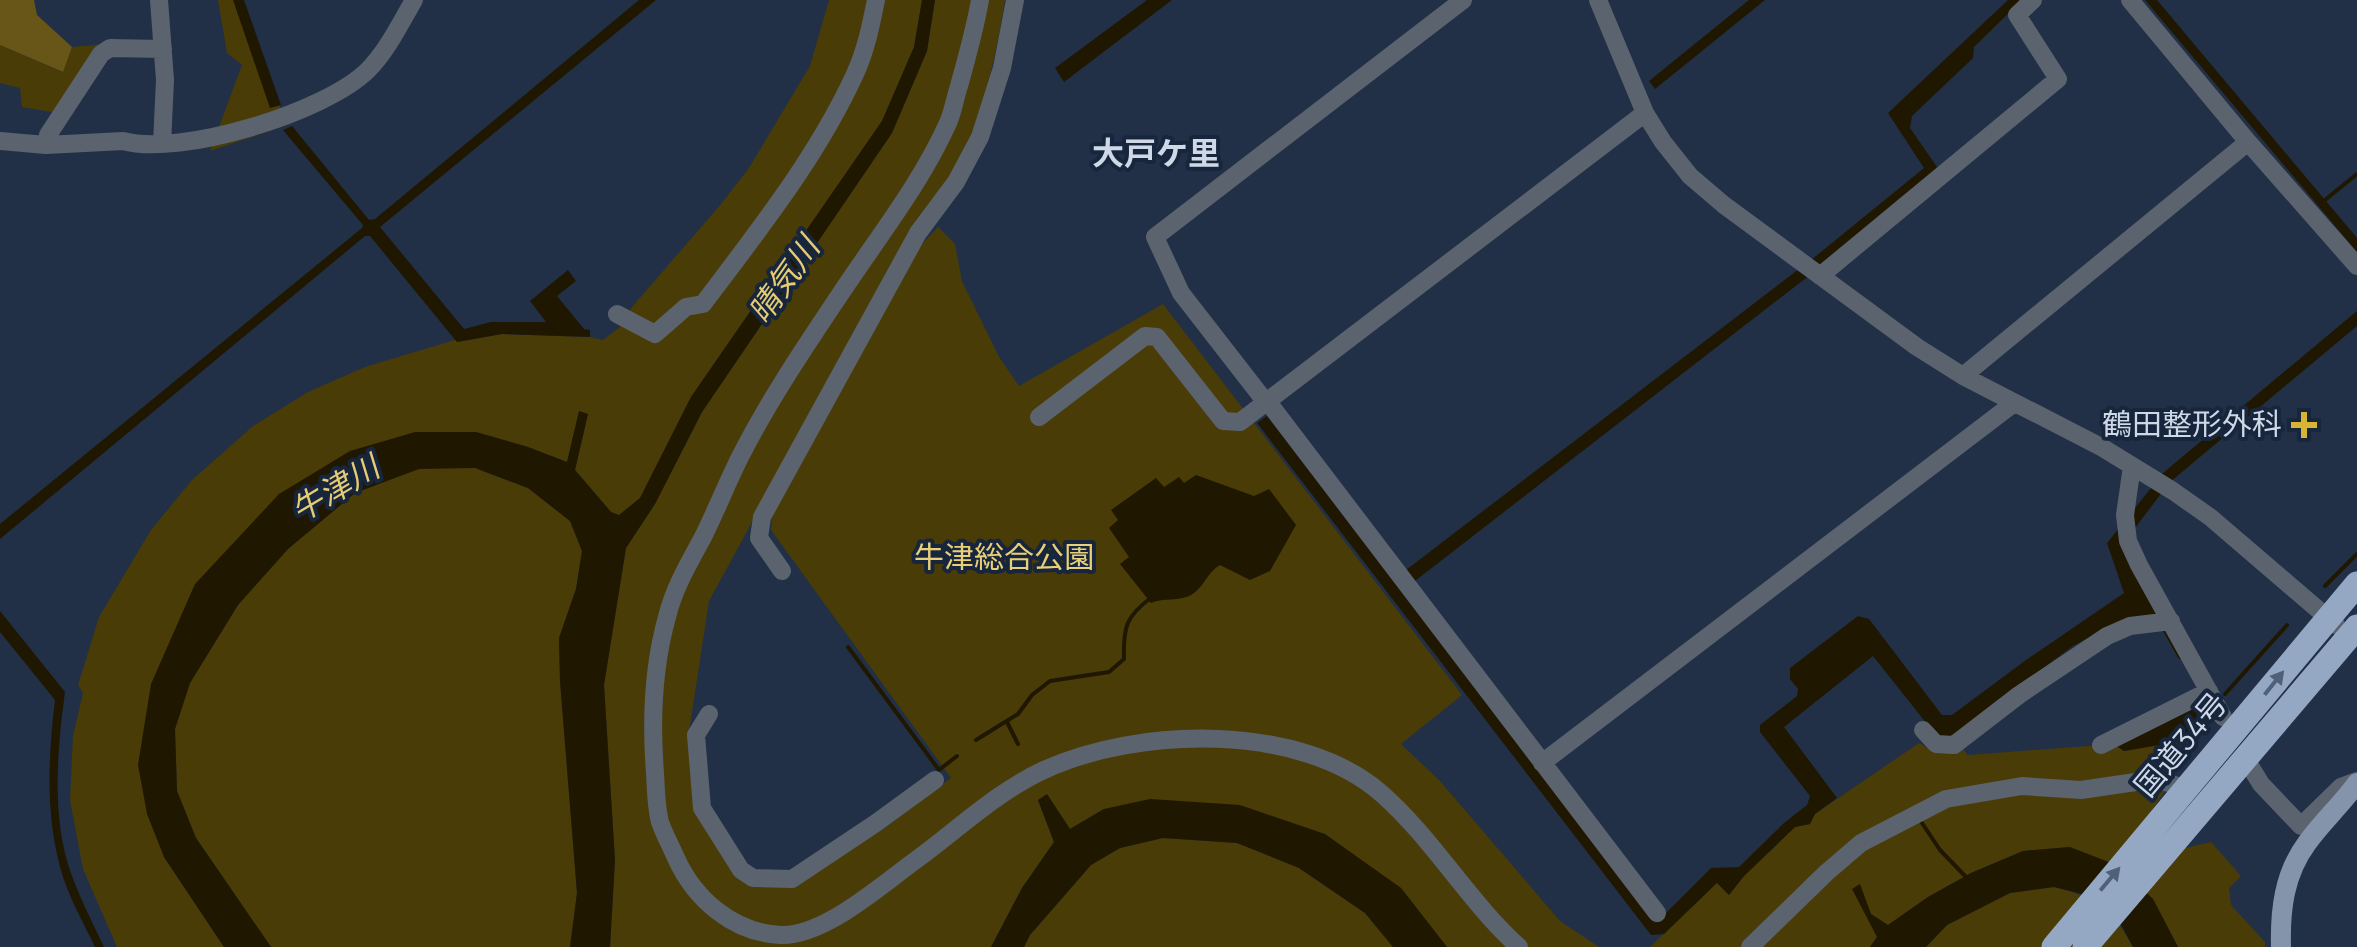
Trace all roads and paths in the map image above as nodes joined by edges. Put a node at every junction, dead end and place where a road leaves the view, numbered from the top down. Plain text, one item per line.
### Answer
1 (159, 0) edge
2 (414, 0) edge
3 (876, 0) edge
4 (980, 0) edge
5 (1014, 0) edge
6 (1463, 0) edge
7 (1598, 0) edge
8 (2033, 0) edge
9 (2130, 0) edge
10 (163, 48) junction
11 (1646, 113) junction
12 (0, 142) edge
13 (2248, 142) junction
14 (162, 144) junction
15 (46, 145) junction
16 (2357, 266) edge
17 (1820, 276) junction
18 (617, 314) dead end
19 (1963, 376) junction
20 (1268, 402) junction
21 (2014, 403) junction
22 (1038, 417) dead end
23 (2132, 466) junction
24 (782, 571) dead end
25 (2357, 584) edge
26 (2328, 618) junction
27 (2162, 622) junction
28 (2355, 634) edge
29 (2200, 695) junction
30 (709, 714) dead end
31 (2223, 716) dead end
32 (1923, 730) dead end
33 (2101, 745) dead end
34 (1542, 764) junction
35 (2250, 766) dead end
36 (935, 780) dead end
37 (2357, 782) edge
38 (2187, 789) junction
39 (2176, 821) junction
40 (1657, 913) dead end
41 (1519, 947) edge
42 (1750, 947) edge
43 (2054, 947) edge
44 (2085, 947) edge
45 (2281, 947) edge

1 - 10 street
2 - 14 street
3 - 18 street
4 - 41 street
5 - 24 street
6 - 20 street
7 - 11 street
8 - 17 street
9 - 13 street
10 - 14 street
10 - 15 street
11 - 17 street
11 - 20 street
12 - 15 street
13 - 16 street
13 - 19 street
14 - 15 street
17 - 19 street
19 - 21 street
20 - 22 street
20 - 34 street
21 - 23 street
21 - 34 street
23 - 26 street
23 - 27 street
25 - 26 highway, 国道34号
26 - 28 street
38 -> 26 highway, 国道34号
27 - 29 street
27 - 32 street
28 - 39 highway, 国道34号
29 - 31 street
29 - 33 street
30 - 36 street
34 - 40 street
35 - 37 street
37 - 45 main road
38 - 39 highway, 国道34号
38 - 42 street
43 -> 39 highway, 国道34号
39 - 44 highway, 国道34号

